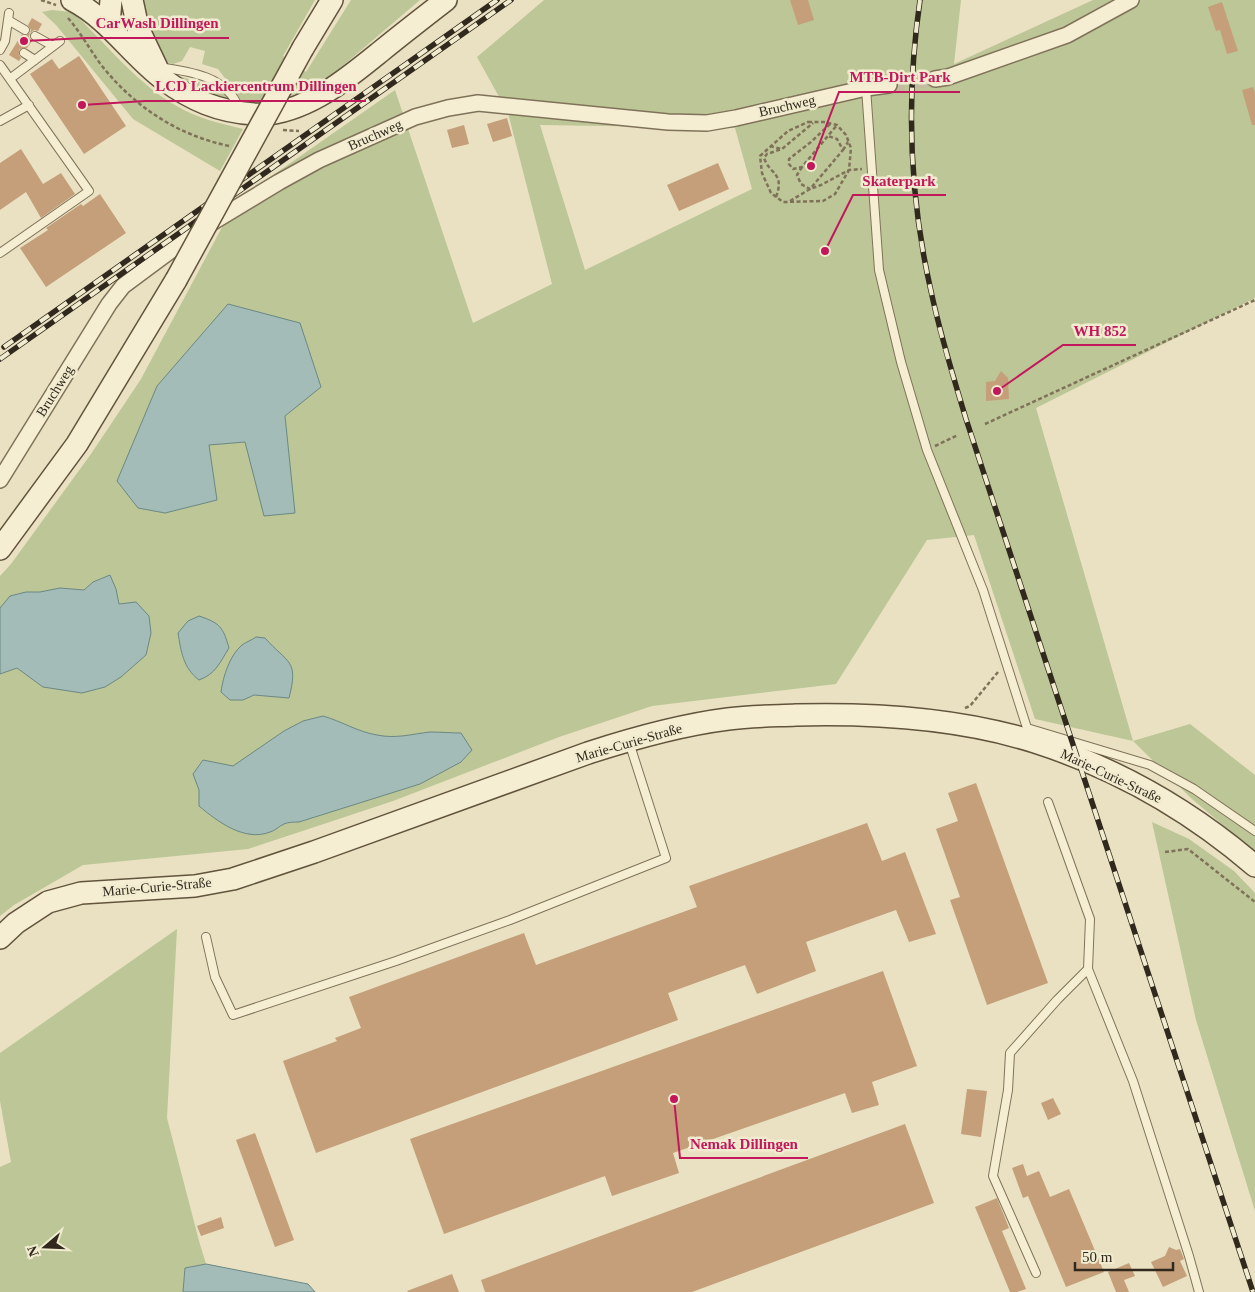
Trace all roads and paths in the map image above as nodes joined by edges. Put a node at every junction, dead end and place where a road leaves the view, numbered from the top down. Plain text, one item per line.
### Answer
1 (72, 0) edge
2 (111, 0) edge
3 (132, 0) edge
4 (332, 0) edge
5 (446, 0) edge
6 (1131, 0) edge
7 (109, 25) junction
8 (24, 30) dead end
9 (35, 36) dead end
10 (6, 41) junction
11 (14, 46) dead end
12 (0, 50) edge
13 (24, 53) dead end
14 (35, 60) junction
15 (0, 65) edge
16 (160, 73) junction
17 (11, 78) junction
18 (935, 79) tunnel mouth
19 (889, 84) tunnel mouth
20 (866, 88) junction
21 (29, 104) junction
22 (0, 121) edge
23 (814, 122) junction
24 (830, 124) junction
25 (837, 125) junction
26 (828, 136) junction
27 (848, 142) junction
28 (770, 146) junction
29 (782, 149) junction
30 (843, 150) junction
31 (802, 167) junction
32 (872, 168) junction
33 (849, 170) junction
34 (810, 189) junction
35 (776, 197) junction
36 (789, 202) junction
37 (0, 252) edge
38 (1255, 300) edge
39 (985, 424) dead end
40 (958, 435) dead end
41 (927, 450) junction
42 (0, 480) edge
43 (0, 549) edge
44 (1005, 663) junction
45 (962, 709) dead end
46 (628, 740) junction
47 (1048, 802) dead end
48 (1255, 831) edge
49 (1165, 852) dead end
50 (1255, 866) edge
51 (1255, 902) edge
52 (206, 937) dead end
53 (0, 938) edge
54 (1088, 969) junction
55 (1036, 1273) dead end
56 (1199, 1292) edge

1 - 7 main road
2 - 7 main road
3 - 16 main road
4 - 43 main road, bridge
5 - 16 main road
6 - 18 street
7 - 16 main road
8 - 10 lane
9 - 14 lane
10 - 11 lane
10 - 12 lane
13 - 14 lane
14 - 17 lane
15 - 17 lane
17 - 21 lane
19 - 20 street, Bruchweg
20 - 32 lane
20 - 42 street, Bruchweg
21 - 22 lane
21 - 37 lane
23 - 24 path
23 - 28 path
23 - 29 path
24 - 25 path
24 - 31 path
25 - 26 path
25 - 27 path
26 - 30 path
26 - 31 path
27 - 30 path
27 - 33 path
28 - 29 path
28 - 35 path
29 - 35 path
30 - 34 path
31 - 34 path
32 - 33 path
32 - 41 lane
33 - 34 path
33 - 36 path
34 - 36 path
35 - 36 path
38 - 39 path
40 - 41 path
41 - 44 lane
44 - 45 path
44 - 48 lane
46 - 50 main road, Marie-Curie-Straße
46 - 52 lane
46 - 53 main road, Marie-Curie-Straße
47 - 54 lane
49 - 51 path
54 - 55 lane
54 - 56 lane

